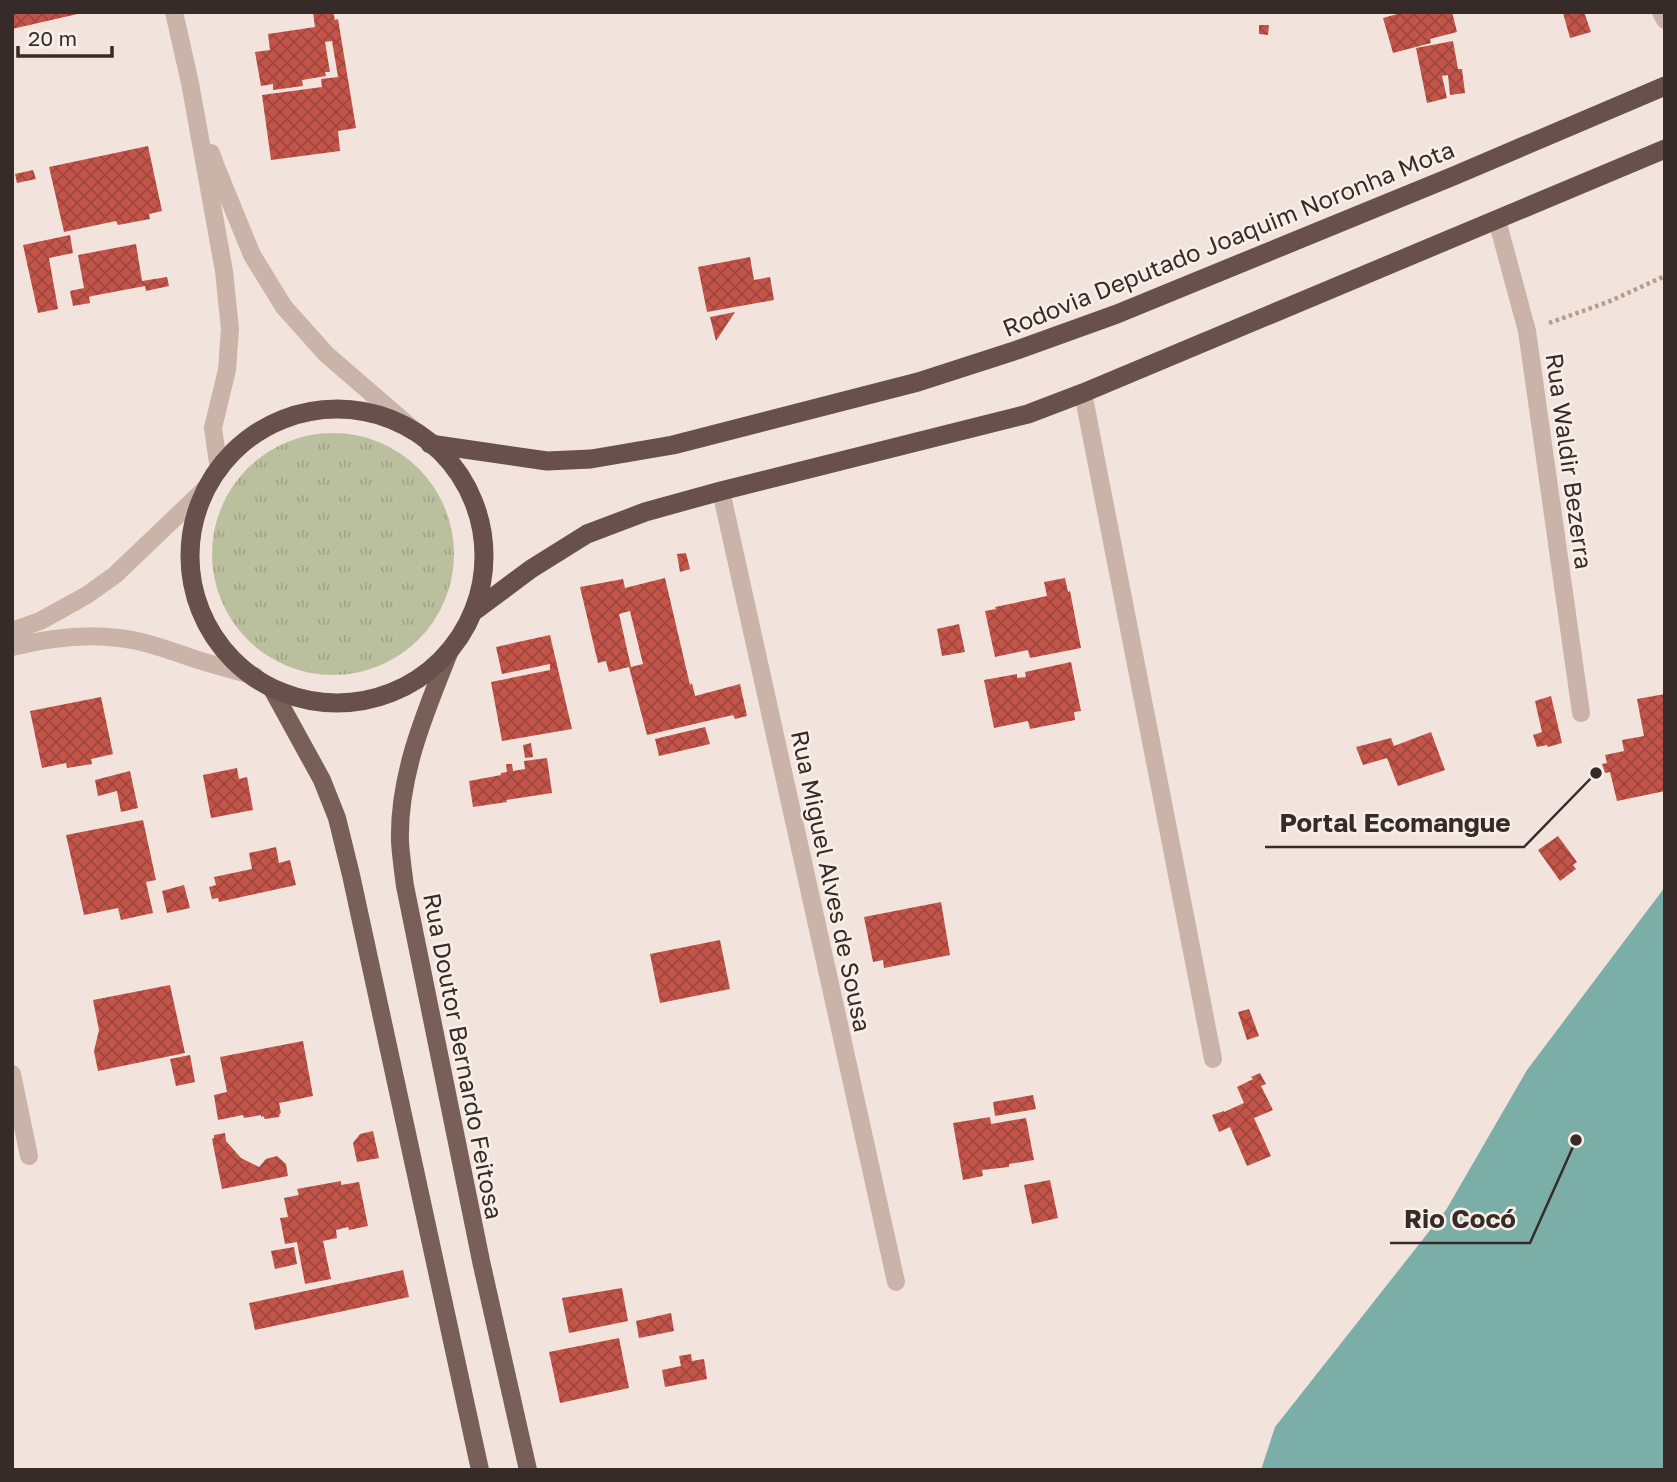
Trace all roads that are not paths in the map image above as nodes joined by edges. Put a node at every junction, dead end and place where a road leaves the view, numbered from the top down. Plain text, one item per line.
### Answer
1 (174, 12) edge
2 (1661, 12) edge
3 (1665, 20) edge
4 (190, 83) junction
5 (1665, 86) edge
6 (1665, 149) edge
7 (1497, 219) junction
8 (1083, 393) junction
9 (415, 431) junction
10 (430, 444) junction
11 (219, 470) junction
12 (205, 489) junction
13 (721, 491) junction
14 (476, 610) junction
15 (12, 631) edge
16 (12, 647) edge
17 (449, 653) junction
18 (255, 676) junction
19 (272, 689) junction
20 (1581, 713) dead end
21 (1213, 1059) dead end
22 (12, 1074) edge
23 (29, 1156) dead end
24 (896, 1282) dead end
25 (480, 1470) edge
26 (528, 1470) edge

1 - 4 street
2 - 3 street
4 - 9 street
4 - 11 street
5 - 10 highway, Rodovia Deputado Joaquim Noronha Mota
6 - 7 highway
7 - 8 highway
7 - 20 street, Rua Waldir Bezerra
8 - 13 highway
8 - 21 street
9 - 10 highway
9 - 11 highway
10 - 14 highway
11 - 12 highway
12 - 15 street
12 - 18 highway
13 - 14 highway
13 - 24 street, Rua Miguel Alves de Sousa
14 - 17 highway
16 - 18 street
17 - 19 highway
17 - 26 main road, Rua Doutor Bernardo Feitosa
18 - 19 highway
19 - 25 main road
22 - 23 street

